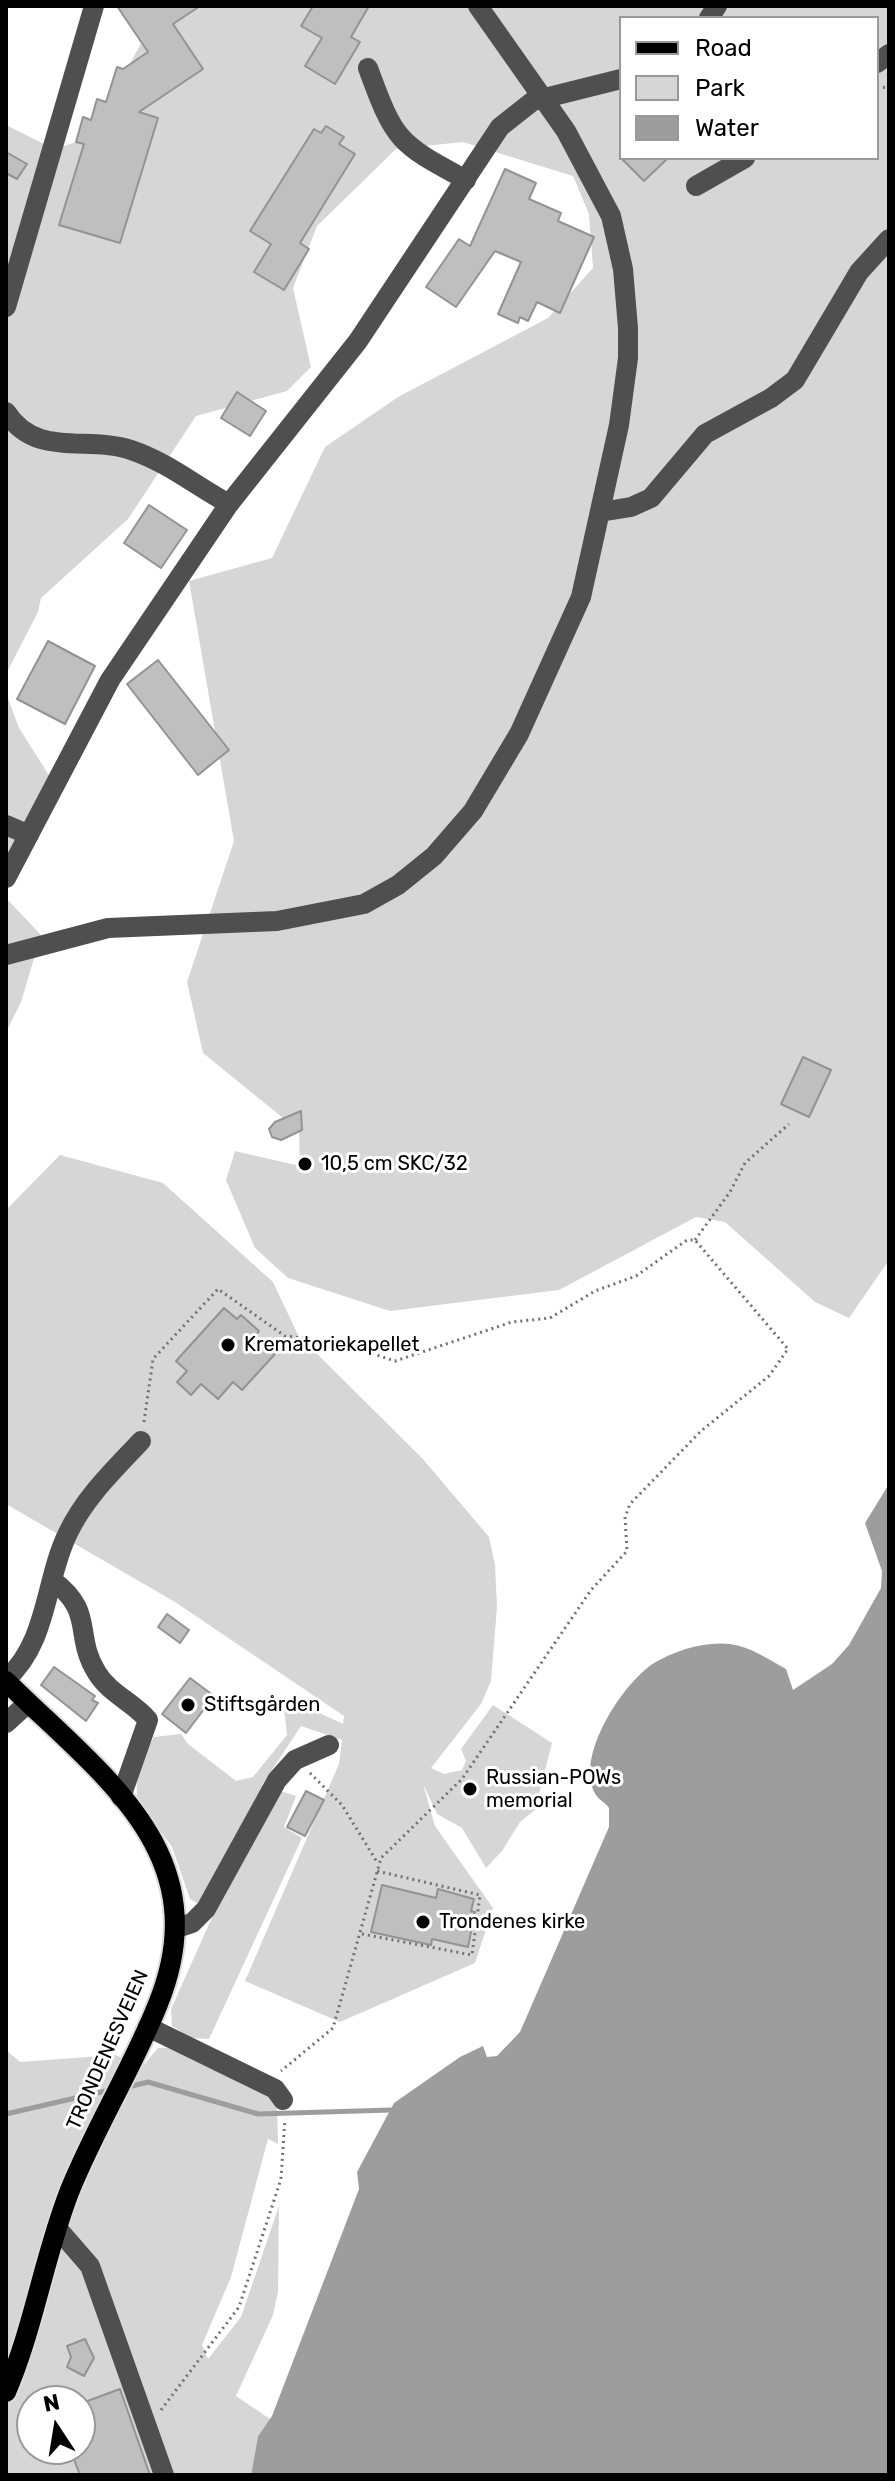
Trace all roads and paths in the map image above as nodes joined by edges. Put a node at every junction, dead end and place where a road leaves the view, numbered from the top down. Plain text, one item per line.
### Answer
1 (94, 6) edge
2 (478, 6) edge
3 (368, 68) dead end
4 (619, 79) edge
5 (543, 98) junction
6 (742, 160) edge
7 (466, 180) junction
8 (696, 186) dead end
9 (889, 239) edge
10 (6, 307) edge
11 (6, 412) edge
12 (229, 504) junction
13 (600, 512) junction
14 (6, 825) edge
15 (29, 835) junction
16 (6, 878) edge
17 (6, 955) edge
18 (789, 1124) dead end
19 (695, 1240) junction
20 (141, 1441) joint
21 (52, 1580) junction
22 (6, 1680) edge
23 (28, 1703) junction
24 (6, 1723) edge
25 (329, 1745) dead end
26 (295, 1760) junction
27 (121, 1797) junction
28 (378, 1863) junction
29 (377, 1871) junction
30 (177, 1928) junction
31 (360, 1934) junction
32 (148, 2027) junction
33 (266, 2084) junction
34 (283, 2100) joint
35 (57, 2228) junction
36 (6, 2392) edge
37 (142, 2415) junction
38 (164, 2475) edge

1 - 10 street
2 - 5 street
3 - 7 street
4 - 5 street
5 - 7 street
5 - 13 street
6 - 8 street
7 - 12 street
9 - 13 street
11 - 12 street
12 - 15 street
13 - 17 street
14 - 15 street
15 - 16 street
18 - 19 path
19 - 20 path
19 - 28 path
20 - 21 street
21 - 22 street
21 - 27 street
22 - 23 main road, TRONDENESVEIEN
23 - 24 street
23 - 27 main road, TRONDENESVEIEN
25 - 26 street
26 - 28 path
26 - 30 street
27 - 30 main road, TRONDENESVEIEN
28 - 29 path
29 - 31 path
29 - 31 path
30 - 32 main road, TRONDENESVEIEN
31 - 33 path
32 - 33 street
32 - 35 main road, TRONDENESVEIEN
33 - 34 street
34 - 37 path
35 - 36 main road, TRONDENESVEIEN
35 - 37 street
37 - 38 street

